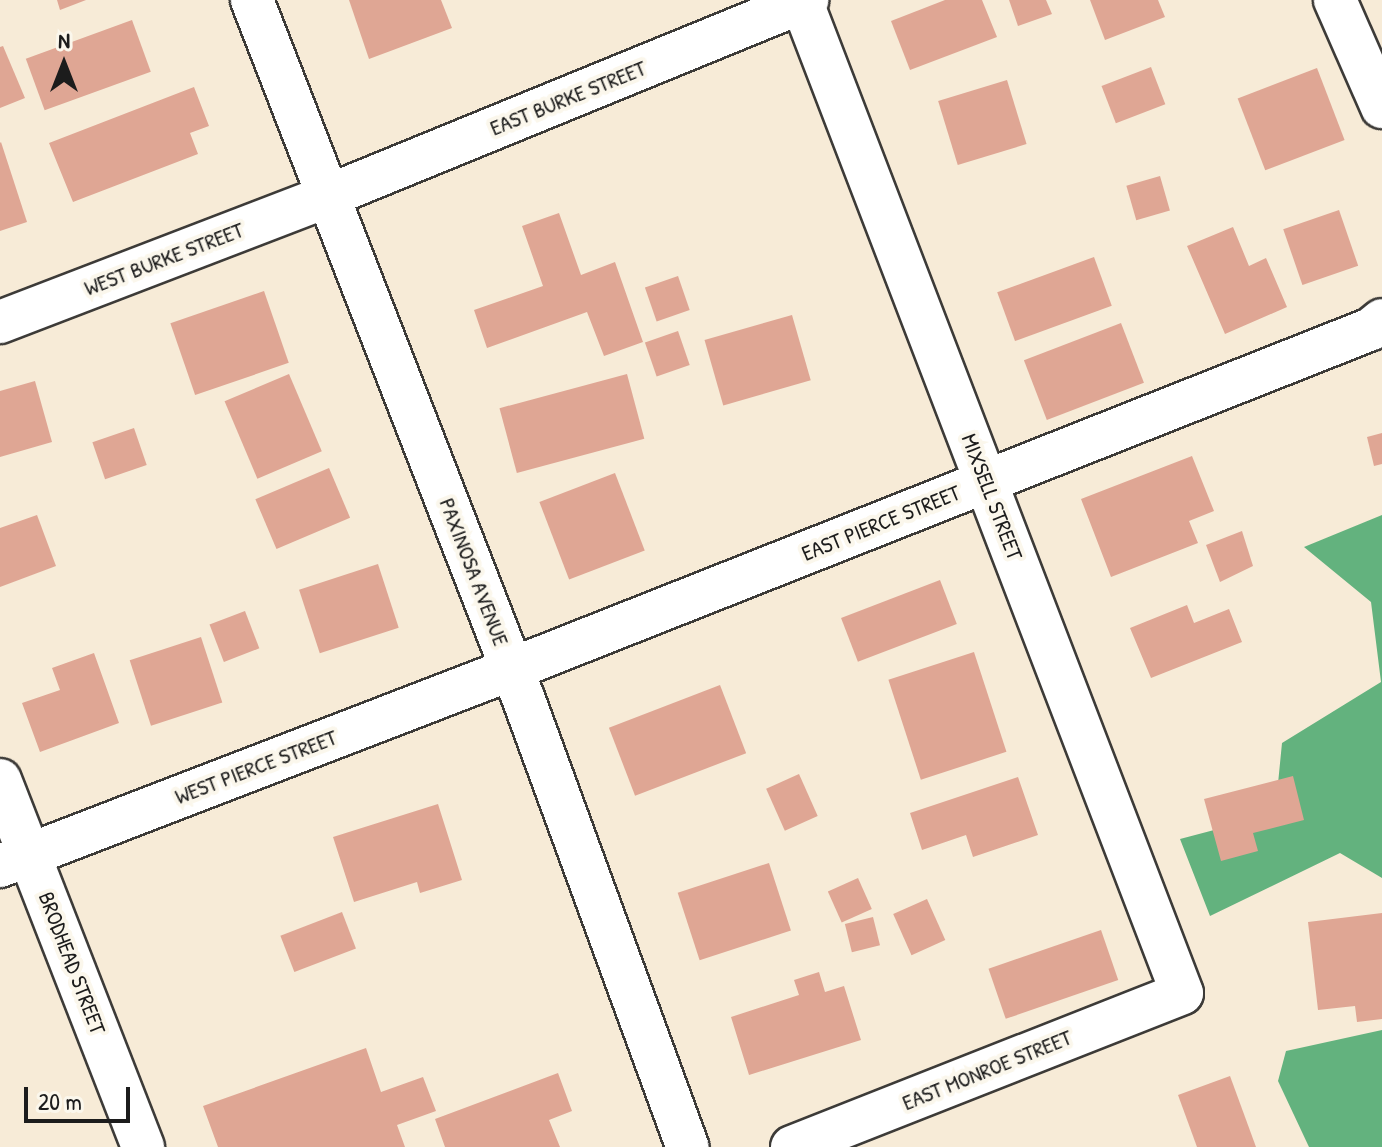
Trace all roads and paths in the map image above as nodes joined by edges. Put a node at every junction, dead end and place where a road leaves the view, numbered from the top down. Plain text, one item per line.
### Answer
1 (252, 0) edge
2 (1335, 0) edge
3 (803, 1) edge
4 (1382, 107) edge
5 (328, 196) junction
6 (1382, 320) edge
7 (0, 322) edge
8 (986, 482) junction
9 (512, 669) junction
10 (0, 780) edge
11 (15, 860) edge
12 (1182, 993) joint
13 (143, 1147) edge
14 (688, 1147) edge
15 (792, 1147) edge

1 - 5 street, PAXINOSA AVENUE
2 - 4 street
3 - 5 street, EAST BURKE STREET
3 - 8 street, MIXSELL STREET
5 - 7 street, WEST BURKE STREET
5 - 9 street, PAXINOSA AVENUE
6 - 8 street, EAST PIERCE STREET
8 - 9 street, EAST PIERCE STREET
8 - 12 street, MIXSELL STREET
9 - 11 street, WEST PIERCE STREET
9 - 14 street, PAXINOSA AVENUE
10 - 11 street, BRODHEAD STREET
11 - 13 street, BRODHEAD STREET
12 - 15 street, EAST MONROE STREET

